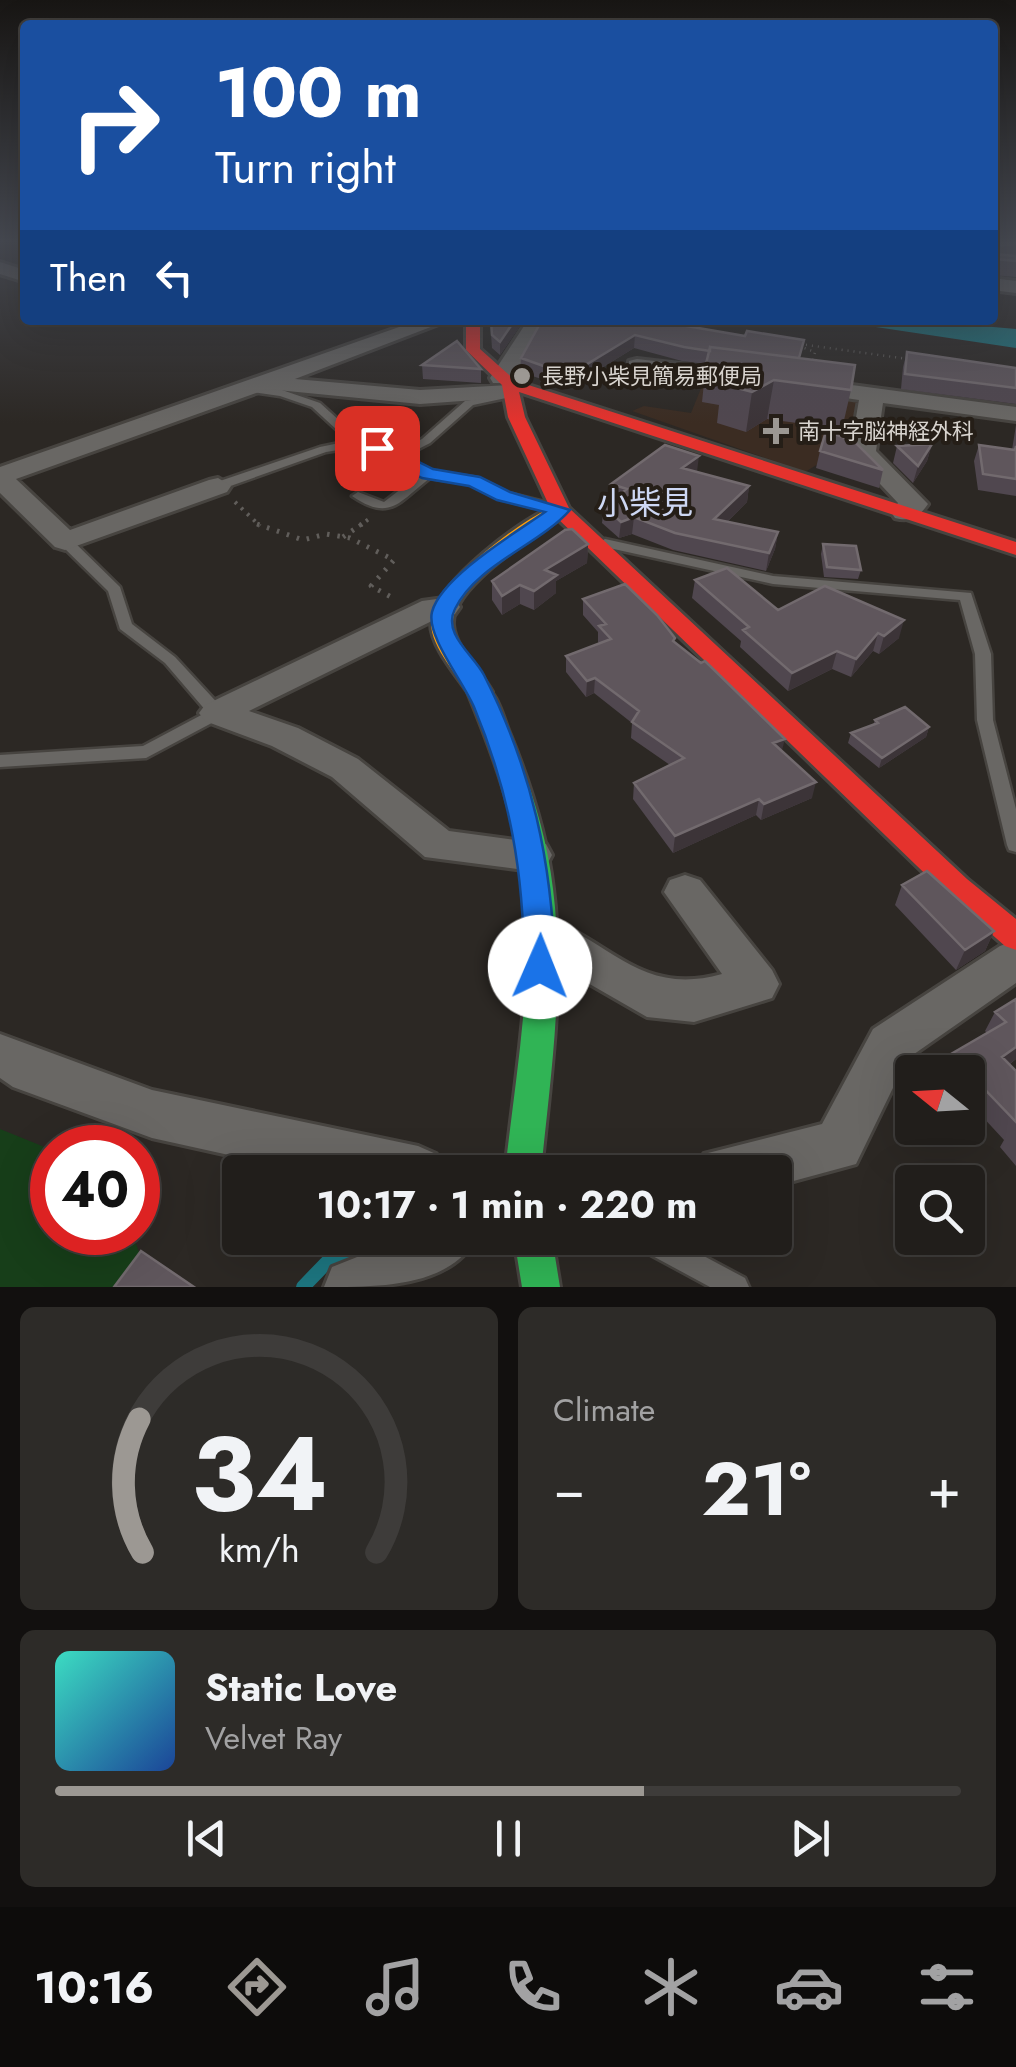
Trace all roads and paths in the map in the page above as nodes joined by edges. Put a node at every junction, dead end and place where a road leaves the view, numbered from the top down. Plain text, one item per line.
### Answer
1 (425, 325) edge
2 (473, 325) edge
3 (536, 325) edge
4 (922, 361) edge
5 (636, 366) dead end
6 (789, 384) junction
7 (257, 386) junction
8 (505, 388) junction
9 (872, 394) junction
10 (1016, 414) edge
11 (358, 442) junction
12 (396, 456) junction
13 (428, 474) junction
14 (0, 477) edge
15 (218, 486) junction
16 (358, 496) dead end
17 (385, 507) junction
18 (560, 510) junction
19 (905, 512) junction
20 (343, 538) junction
21 (590, 540) junction
22 (65, 542) junction
23 (1016, 549) edge
24 (433, 610) junction
25 (218, 713) junction
26 (0, 761) edge
27 (1016, 845) edge
28 (532, 855) junction
29 (685, 892) dead end
30 (542, 935) junction
31 (1016, 938) edge
32 (1016, 959) edge
33 (0, 1056) edge
34 (340, 1155) edge
35 (520, 1155) edge
36 (792, 1156) edge
37 (430, 1255) edge
38 (536, 1255) edge
39 (677, 1255) edge
40 (352, 1287) edge
41 (541, 1287) edge
42 (736, 1287) edge

1 - 7 street
2 - 8 street
3 - 8 street
4 - 6 path
5 - 6 street
6 - 9 street
7 - 8 street
7 - 11 lane
7 - 14 street
8 - 12 lane
8 - 18 street
8 - 19 street
9 - 10 street
9 - 19 street
11 - 12 lane
11 - 15 lane
12 - 13 lane
13 - 17 lane
13 - 18 lane
14 - 22 street
15 - 20 path
15 - 22 street
16 - 17 lane
17 - 20 path
18 - 21 street
18 - 24 street
19 - 23 street
20 - 24 path
21 - 27 lane
21 - 31 street
22 - 25 lane
24 - 25 street
24 - 28 street
25 - 26 lane
25 - 28 street
28 - 30 street
29 - 30 street
30 - 35 street
32 - 36 street
33 - 34 street
37 - 40 street
38 - 41 street
39 - 42 lane

